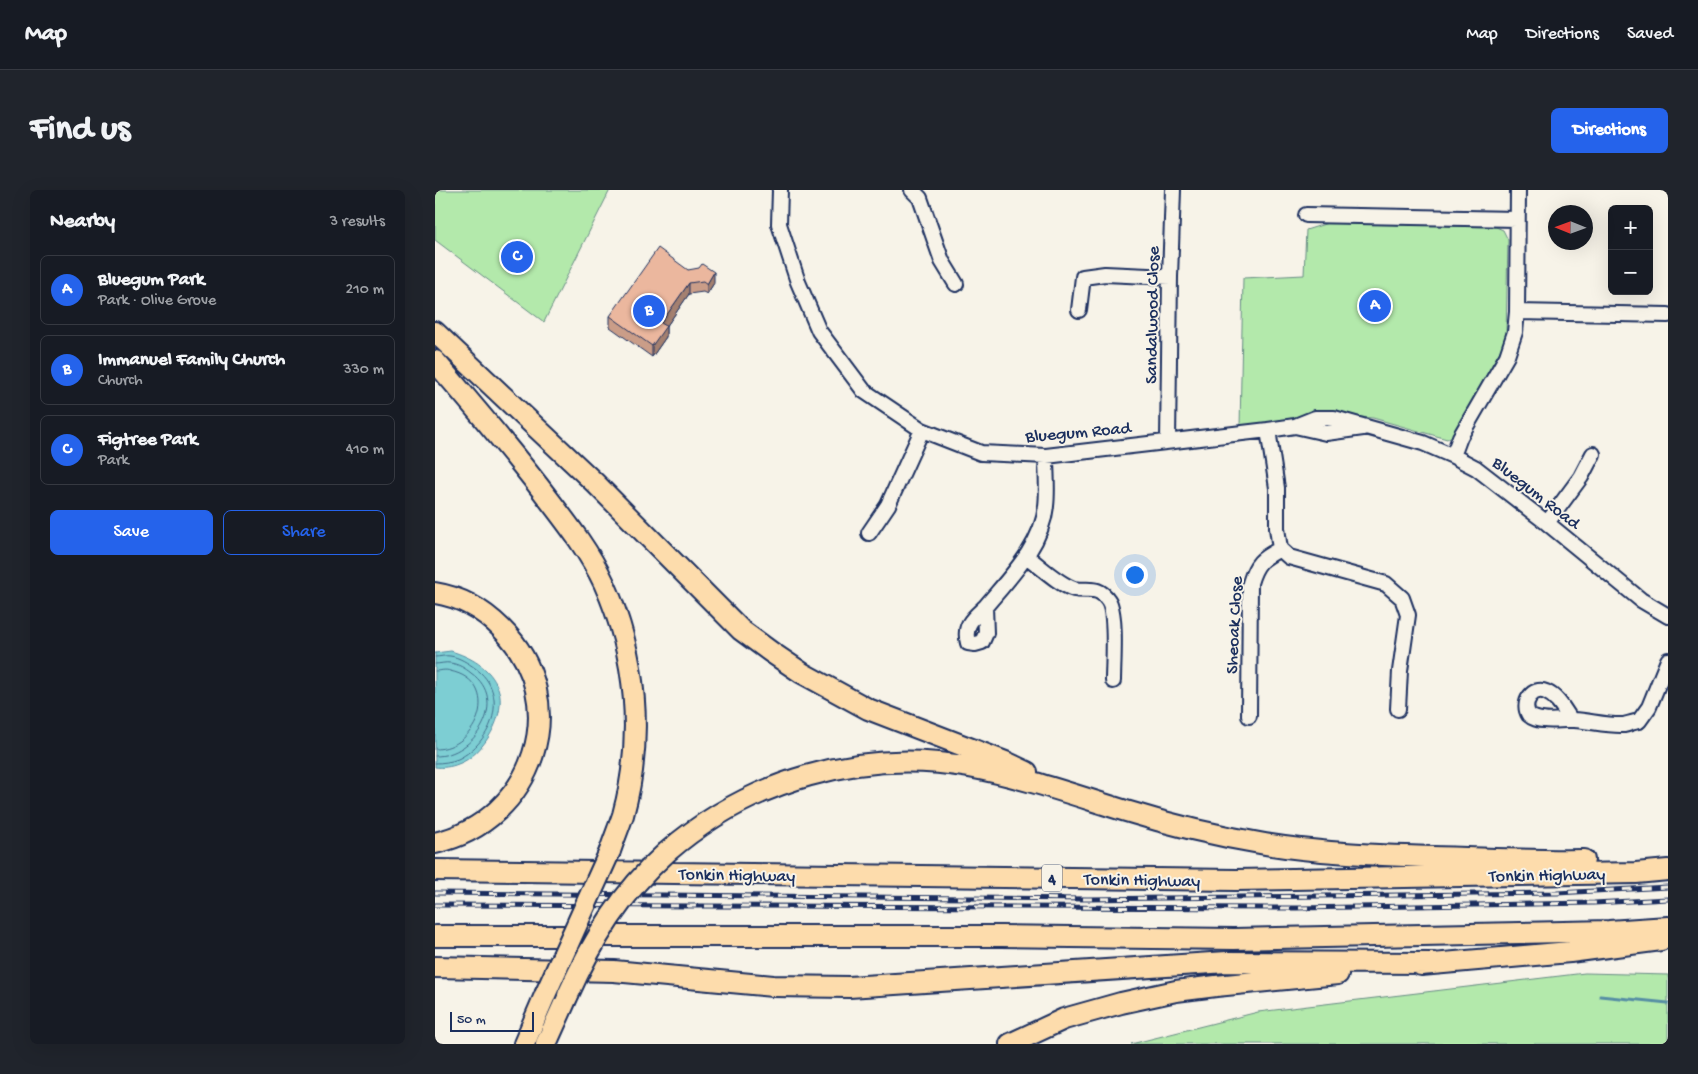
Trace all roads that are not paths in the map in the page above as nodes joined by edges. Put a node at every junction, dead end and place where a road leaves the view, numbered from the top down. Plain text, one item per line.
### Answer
1 (780, 190) edge
2 (912, 190) edge
3 (1173, 190) edge
4 (1518, 190) edge
5 (1306, 215) dead end
6 (1517, 219) junction
7 (1169, 277) junction
8 (956, 284) dead end
9 (1079, 310) dead end
10 (1517, 312) junction
11 (1668, 315) edge
12 (435, 332) edge
13 (435, 361) edge
14 (922, 430) junction
15 (1269, 430) junction
16 (1168, 441) junction
17 (1593, 454) dead end
18 (1046, 456) junction
19 (1453, 456) junction
20 (1547, 523) junction
21 (869, 532) dead end
22 (1280, 549) junction
23 (1026, 556) junction
24 (435, 593) edge
25 (985, 607) dead end
26 (1668, 616) edge
27 (1668, 660) edge
28 (1113, 681) dead end
29 (1398, 709) dead end
30 (1249, 716) dead end
31 (1571, 720) dead end
32 (1072, 793) junction
33 (435, 843) edge
34 (1668, 858) edge
35 (435, 870) edge
36 (1668, 870) edge
37 (1668, 927) edge
38 (435, 936) edge
39 (1668, 939) edge
40 (1433, 963) junction
41 (435, 967) edge
42 (524, 1044) edge
43 (546, 1044) edge
44 (1010, 1044) edge

1 - 14 street, Bluegum Road
2 - 8 street
3 - 7 street, Sandalwood Close
4 - 6 street
5 - 6 street
6 - 10 street
7 - 9 street
7 - 16 street, Sandalwood Close
10 - 11 street
10 - 19 street
12 - 32 highway
13 - 42 highway, bridge
14 - 18 street, Bluegum Road
14 - 21 street
15 - 16 street, Bluegum Road
15 - 19 street, Bluegum Road
15 - 22 street
16 - 18 street, Bluegum Road
17 - 20 street
18 - 23 street
19 - 20 street, Bluegum Road
20 - 26 street, Bluegum Road
22 - 29 street
22 - 30 street, Sheoak Close
23 - 25 street
23 - 28 street
24 - 33 highway
27 - 31 street
32 - 34 highway
32 - 43 highway, bridge
35 - 36 highway, Tonkin Highway / 4
37 - 38 highway
39 - 40 highway
40 - 41 highway
40 - 44 highway

